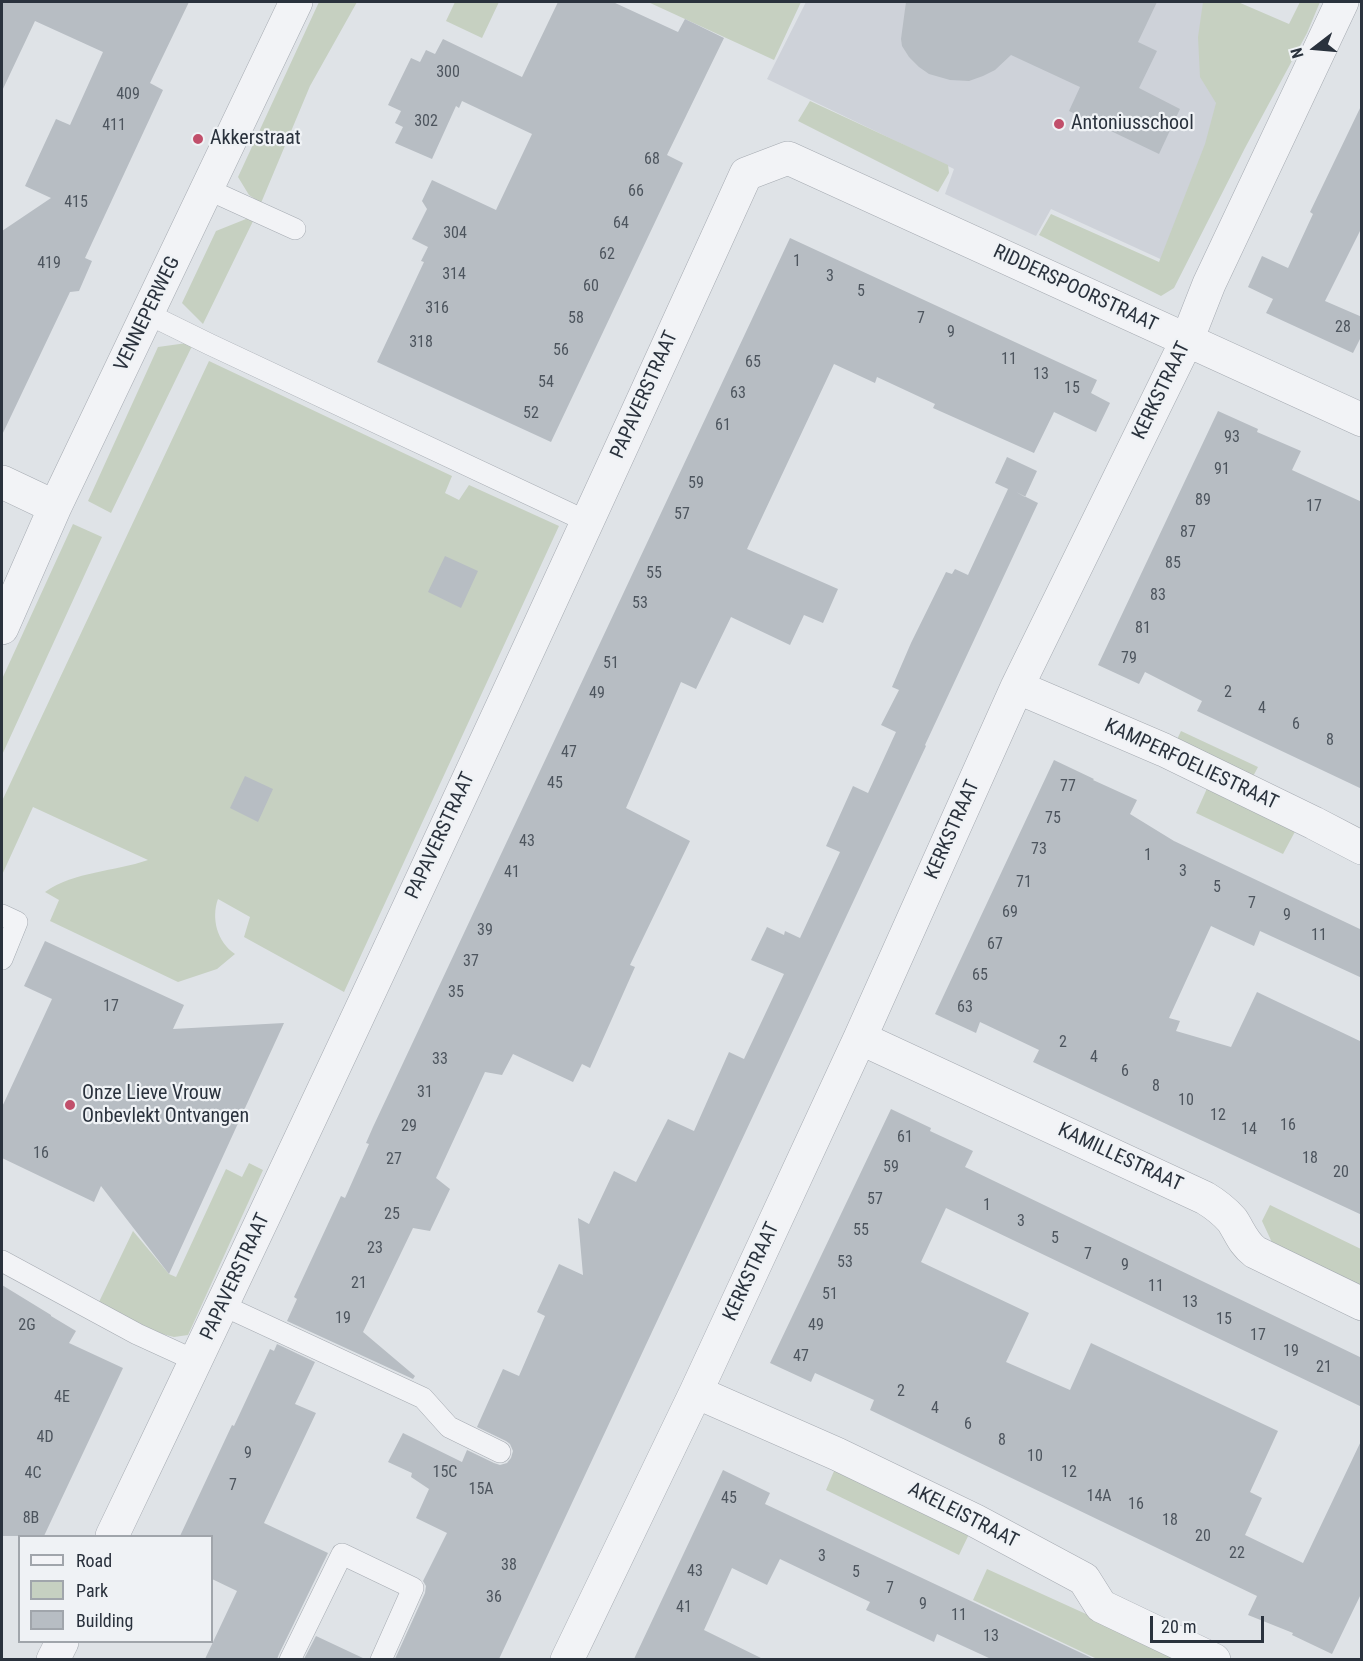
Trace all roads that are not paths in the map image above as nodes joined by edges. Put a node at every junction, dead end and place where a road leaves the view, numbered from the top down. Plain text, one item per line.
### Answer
1 (296, 2) edge
2 (1342, 2) edge
3 (788, 158) joint
4 (207, 189) junction
5 (295, 229) dead end
6 (148, 314) junction
7 (1187, 340) junction
8 (1362, 420) edge
9 (2, 482) edge
10 (55, 507) junction
11 (588, 522) junction
12 (2, 628) edge
13 (1017, 687) junction
14 (1362, 848) edge
15 (2, 915) edge
16 (2, 958) edge
17 (860, 1038) junction
18 (2, 1261) edge
19 (1362, 1304) edge
20 (222, 1305) junction
21 (196, 1360) junction
22 (696, 1392) junction
23 (501, 1452) dead end
24 (112, 1535) edge
25 (61, 1643) edge
26 (53, 1659) edge
27 (290, 1659) edge
28 (381, 1659) edge
29 (567, 1659) edge
30 (1214, 1659) edge

1 - 4 street, VENNEPERWEG
2 - 7 street, KERKSTRAAT
3 - 7 street, RIDDERSPOORSTRAAT
3 - 11 street, PAPAVERSTRAAT
4 - 5 lane
4 - 6 street, VENNEPERWEG
6 - 10 street, VENNEPERWEG
6 - 11 lane
7 - 8 street, RIDDERSPOORSTRAAT
7 - 13 street, KERKSTRAAT
9 - 10 street
10 - 12 street, VENNEPERWEG
11 - 20 street, PAPAVERSTRAAT
13 - 14 street, KAMPERFOELIESTRAAT
13 - 17 street, KERKSTRAAT
15 - 16 lane
17 - 19 street, KAMILLESTRAAT
17 - 22 street, KERKSTRAAT
18 - 21 lane
20 - 21 street, PAPAVERSTRAAT
20 - 23 lane
21 - 24 street, PAPAVERSTRAAT
22 - 29 street, KERKSTRAAT
22 - 30 street, AKELEISTRAAT
25 - 26 street
27 - 28 lane

